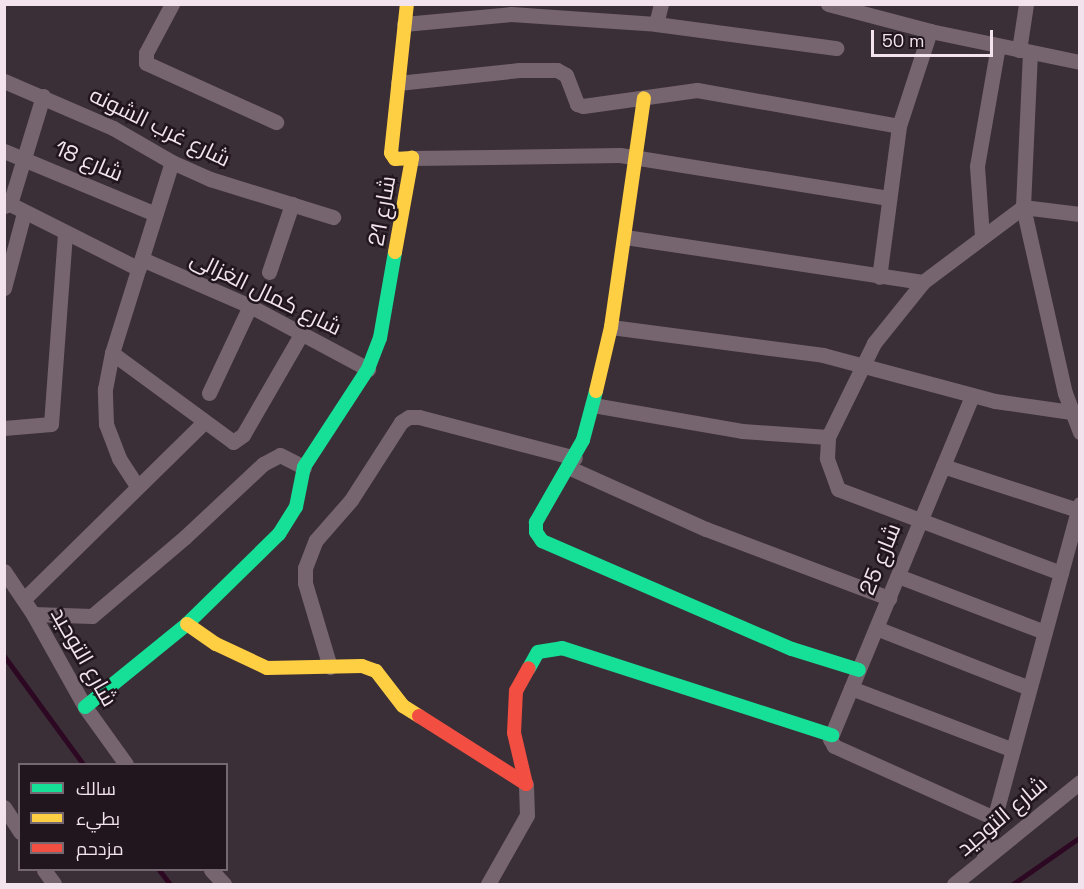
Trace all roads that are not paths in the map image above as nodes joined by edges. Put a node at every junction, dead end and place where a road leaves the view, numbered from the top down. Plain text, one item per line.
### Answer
1 (172, 4) edge
2 (407, 4) edge
3 (661, 4) edge
4 (828, 4) edge
5 (1026, 4) edge
6 (404, 24) junction
7 (656, 24) junction
8 (930, 32) junction
9 (998, 46) junction
10 (836, 48) dead end
11 (1025, 51) junction
12 (1080, 62) edge
13 (4, 81) edge
14 (398, 83) junction
15 (43, 96) junction
16 (644, 99) junction
17 (276, 122) dead end
18 (899, 126) junction
19 (4, 151) edge
20 (412, 158) junction
21 (633, 158) junction
22 (24, 159) junction
23 (172, 162) junction
24 (889, 198) junction
25 (292, 204) junction
26 (8, 205) edge
27 (1023, 207) junction
28 (24, 213) junction
29 (155, 214) junction
30 (1080, 214) edge
31 (333, 217) dead end
32 (65, 234) junction
33 (982, 236) junction
34 (625, 237) junction
35 (141, 264) junction
36 (269, 272) dead end
37 (879, 277) junction
38 (923, 282) junction
39 (4, 288) edge
40 (250, 306) junction
41 (611, 327) junction
42 (302, 333) junction
43 (112, 353) junction
44 (861, 365) junction
45 (368, 369) junction
46 (209, 393) dead end
47 (972, 396) junction
48 (593, 405) junction
49 (1071, 412) junction
50 (204, 422) junction
51 (4, 428) edge
52 (1080, 432) edge
53 (828, 437) junction
54 (572, 463) junction
55 (943, 466) junction
56 (304, 467) junction
57 (137, 486) junction
58 (1079, 507) edge
59 (920, 523) junction
60 (1076, 528) edge
61 (4, 571) edge
62 (1061, 573) junction
63 (898, 576) junction
64 (889, 598) junction
65 (24, 599) junction
66 (33, 614) junction
67 (187, 624) junction
68 (876, 628) junction
69 (1045, 632) junction
70 (330, 667) junction
71 (859, 670) junction
72 (852, 688) junction
73 (1029, 688) junction
74 (85, 708) junction
75 (831, 737) junction
76 (1013, 750) junction
77 (125, 763) edge
78 (1080, 782) edge
79 (526, 784) junction
80 (4, 807) edge
81 (994, 818) junction
82 (18, 829) edge
83 (983, 860) junction
84 (45, 871) edge
85 (212, 871) edge
86 (54, 885) edge
87 (225, 885) edge
88 (488, 885) edge
89 (954, 885) edge

1 - 17 street
2 - 6 street, شارع 21
3 - 7 street
4 - 8 street
5 - 11 street
6 - 7 street
6 - 14 street, شارع 21
7 - 10 street
8 - 9 street
8 - 18 street
9 - 11 street
9 - 33 street
11 - 12 street
11 - 27 street
13 - 15 street, شارع غرب الشونه
14 - 16 street
14 - 20 street, شارع 21
15 - 22 street
15 - 23 street, شارع غرب الشونه
16 - 18 street
16 - 21 street
18 - 24 street
19 - 22 street, شارع 18
20 - 21 street
20 - 45 street, شارع 21
21 - 24 street
21 - 34 street
22 - 26 street
22 - 29 street, شارع 18
23 - 25 street, شارع غرب الشونه
23 - 29 street
24 - 37 street
25 - 31 street, شارع غرب الشونه
25 - 36 street
26 - 28 street, شارع كمال الغزالى
27 - 30 street
27 - 33 street
27 - 49 street
28 - 32 street, شارع كمال الغزالى
28 - 39 street
29 - 35 street
32 - 35 street, شارع كمال الغزالى
32 - 51 street
33 - 38 street
34 - 37 street
34 - 41 street
35 - 40 street, شارع كمال الغزالى
35 - 43 street
37 - 38 street
38 - 44 street
40 - 42 street, شارع كمال الغزالى
40 - 46 street
41 - 44 street
41 - 48 street
42 - 45 street, شارع كمال الغزالى
42 - 50 street
43 - 50 street
43 - 57 street
44 - 47 street
44 - 53 street
45 - 56 street, شارع 21
47 - 49 street
47 - 55 street, شارع 25
48 - 53 street
48 - 54 street
49 - 52 street
50 - 57 street
53 - 59 street
54 - 64 street
54 - 70 street
54 - 71 street
55 - 58 street
55 - 59 street, شارع 25
56 - 66 street
56 - 67 street
57 - 65 street
58 - 60 street
59 - 62 street
59 - 63 street, شارع 25
60 - 62 street
61 - 65 street, شارع التوحيد
62 - 69 street
63 - 64 street, شارع 25
63 - 69 street
64 - 68 street, شارع 25
65 - 66 street, شارع التوحيد
66 - 74 street, شارع التوحيد
67 - 70 street
67 - 74 street
68 - 71 street, شارع 25
68 - 73 street
69 - 73 street
70 - 79 street
71 - 72 street, شارع 25
72 - 75 street, شارع 25
72 - 76 street
73 - 76 street
74 - 77 street, شارع التوحيد
75 - 79 street
75 - 81 street
76 - 81 street
78 - 83 street, شارع التوحيد
79 - 88 street
80 - 82 street
81 - 83 street
83 - 89 street, شارع التوحيد
84 - 86 street
85 - 87 street

